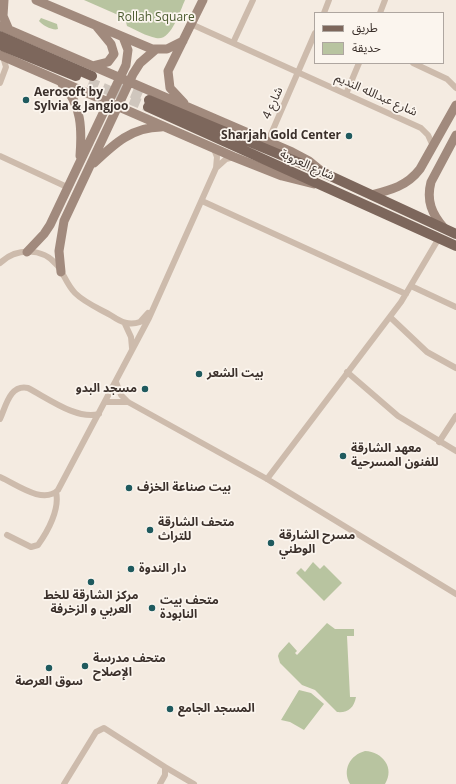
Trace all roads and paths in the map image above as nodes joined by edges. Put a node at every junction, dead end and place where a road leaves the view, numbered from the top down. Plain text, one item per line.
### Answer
1 (4, 0) edge
2 (39, 0) edge
3 (203, 0) edge
4 (253, 0) edge
5 (329, 0) edge
6 (386, 0) edge
7 (324, 12) edge
8 (380, 12) edge
9 (94, 24) junction
10 (191, 24) junction
11 (4, 28) edge
12 (314, 35) edge
13 (0, 36) edge
14 (123, 37) junction
15 (183, 41) junction
16 (233, 43) junction
17 (0, 45) edge
18 (156, 50) junction
19 (2, 56) edge
20 (359, 64) edge
21 (415, 64) edge
22 (298, 73) junction
23 (91, 75) junction
24 (120, 78) junction
25 (447, 79) junction
26 (456, 80) edge
27 (60, 82) junction
28 (129, 82) junction
29 (0, 83) edge
30 (456, 88) edge
31 (346, 94) junction
32 (108, 102) junction
33 (456, 105) edge
34 (118, 107) junction
35 (194, 110) junction
36 (447, 121) junction
37 (164, 127) junction
38 (268, 141) junction
39 (455, 141) edge
40 (433, 146) junction
41 (214, 149) junction
42 (0, 156) edge
43 (234, 157) junction
44 (79, 162) junction
45 (90, 167) junction
46 (216, 168) junction
47 (324, 173) junction
48 (319, 184) junction
49 (68, 187) junction
50 (371, 195) junction
51 (202, 201) junction
52 (445, 229) junction
53 (456, 234) edge
54 (439, 238) junction
55 (456, 246) edge
56 (26, 252) junction
57 (0, 263) edge
58 (61, 272) junction
59 (411, 286) junction
60 (161, 293) junction
61 (406, 294) junction
62 (456, 307) edge
63 (390, 317) junction
64 (125, 324) junction
65 (132, 352) junction
66 (456, 368) edge
67 (347, 372) junction
68 (116, 382) junction
69 (106, 402) junction
70 (128, 402) junction
71 (99, 414) junction
72 (456, 416) edge
73 (0, 419) edge
74 (439, 442) junction
75 (456, 451) edge
76 (0, 477) edge
77 (266, 479) junction
78 (56, 492) junction
79 (7, 535) dead end
80 (456, 594) edge
81 (166, 767) junction
82 (64, 784) edge
83 (160, 784) edge
84 (194, 784) edge

1 - 11 street
2 - 9 street
3 - 10 street
4 - 16 street
5 - 7 street
6 - 8 street
9 - 14 street
9 - 23 street
10 - 15 street
10 - 16 street, شارع عبدالله النديم
11 - 23 street
12 - 22 street, شارع 4
13 - 23 main road
14 - 18 street
14 - 24 street
15 - 18 street
15 - 35 street
16 - 22 street, شارع عبدالله النديم
17 - 23 main road
18 - 28 street
19 - 27 street
19 - 29 street
20 - 31 street
21 - 25 street
22 - 31 street, شارع عبدالله النديم
22 - 38 street, شارع 4
23 - 24 street
24 - 28 street
24 - 32 street
25 - 26 street
25 - 30 street
27 - 32 street
27 - 44 street
28 - 34 street
28 - 35 street
31 - 40 street, شارع عبدالله النديم
32 - 34 street
32 - 44 street
33 - 36 street
34 - 37 street
34 - 45 street
35 - 38 street
36 - 39 street
36 - 40 street
37 - 41 street
37 - 45 street
38 - 47 street
39 - 52 street
40 - 50 street
41 - 43 street
41 - 46 street
42 - 49 street
43 - 46 street
43 - 48 street
44 - 49 street
45 - 58 street
46 - 51 street
47 - 48 main road, شارع العروبة
47 - 50 main road, شارع العروبة
48 - 54 main road, شارع العروبة
49 - 56 street
50 - 52 main road, شارع العروبة
51 - 60 street
51 - 61 street
52 - 53 main road, شارع العروبة
54 - 55 main road, شارع العروبة
54 - 59 street
56 - 57 street
56 - 58 street
58 - 64 street
59 - 61 street
59 - 62 street
60 - 64 street
60 - 65 street
61 - 63 street
63 - 66 street
63 - 67 street
64 - 65 street
65 - 68 street
67 - 74 street
67 - 77 street
68 - 69 street
68 - 70 street
69 - 70 street
69 - 71 street
70 - 77 street
71 - 73 street
71 - 78 street
72 - 74 street
74 - 75 street
76 - 78 street
77 - 80 street
78 - 79 street
81 - 82 street
81 - 83 street
81 - 84 street

